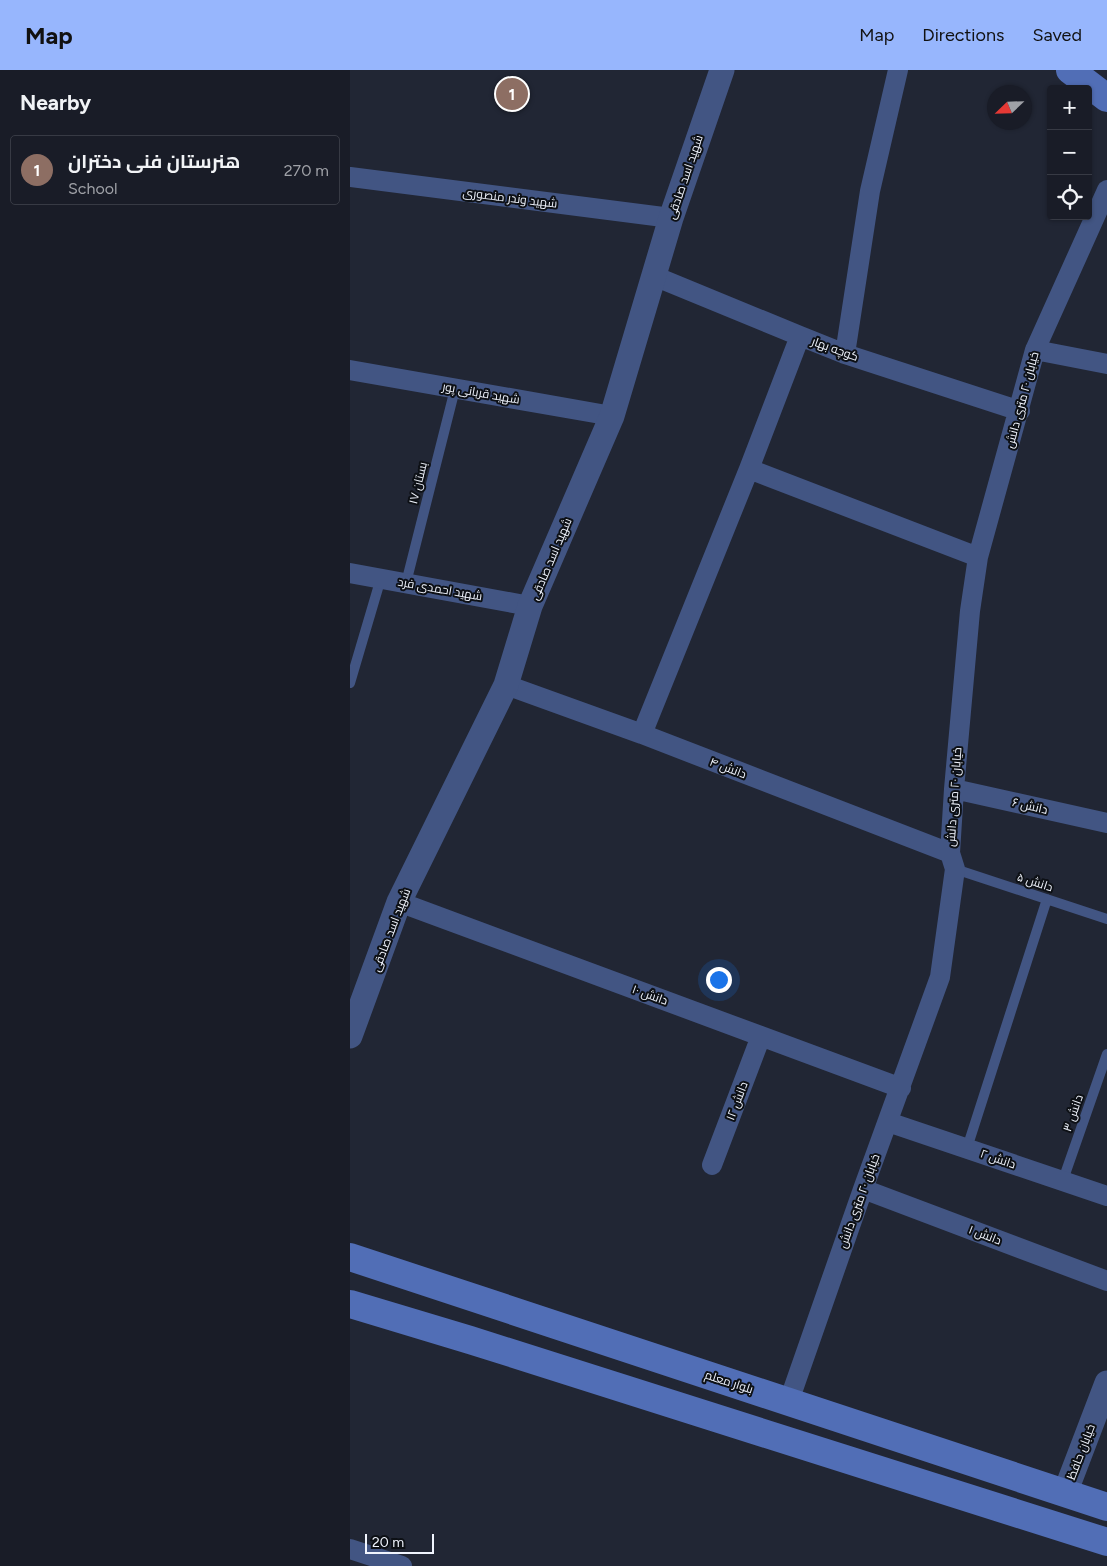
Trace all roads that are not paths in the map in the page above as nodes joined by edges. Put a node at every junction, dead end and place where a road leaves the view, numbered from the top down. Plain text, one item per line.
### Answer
1 (722, 70) edge
2 (898, 70) edge
3 (1070, 70) edge
4 (1107, 98) edge
5 (350, 178) edge
6 (1107, 190) edge
7 (670, 218) junction
8 (654, 276) junction
9 (800, 336) junction
10 (1036, 350) junction
11 (845, 354) junction
12 (1107, 364) edge
13 (350, 370) edge
14 (455, 388) junction
15 (1020, 411) junction
16 (612, 416) junction
17 (749, 469) junction
18 (978, 557) junction
19 (350, 573) edge
20 (381, 578) junction
21 (406, 583) junction
22 (530, 606) junction
23 (350, 683) edge
24 (506, 685) junction
25 (642, 734) junction
26 (954, 789) junction
27 (1107, 823) edge
28 (952, 861) junction
29 (1047, 899) junction
30 (400, 902) junction
31 (1107, 919) edge
32 (357, 998) edge
33 (350, 1036) edge
34 (761, 1036) junction
35 (1107, 1054) edge
36 (901, 1088) junction
37 (888, 1122) junction
38 (967, 1148) junction
39 (712, 1165) dead end
40 (1062, 1180) junction
41 (863, 1189) junction
42 (1107, 1196) edge
43 (350, 1257) edge
44 (1107, 1281) edge
45 (350, 1304) edge
46 (1107, 1383) edge
47 (788, 1401) junction
48 (1065, 1493) junction
49 (1107, 1507) edge
50 (1052, 1526) junction
51 (1107, 1542) edge
52 (350, 1550) edge
53 (395, 1565) edge

1 - 7 street, شهید اسد صادقی
2 - 11 street
3 - 4 main road
5 - 7 street, شهید وندر منصوری
6 - 10 street, خیابان ۲۰ متری دانش
7 - 8 street, شهید اسد صادقی
8 - 9 street, کوچه بهار
8 - 16 street, شهید اسد صادقی
9 - 11 street, کوچه بهار
9 - 17 street
10 - 12 street
10 - 15 street, خیابان ۲۰ متری دانش
11 - 15 street, کوچه بهار
13 - 14 street, شهید قربانی پور
14 - 16 street, شهید قربانی پور
14 - 21 lane, بستان ۱۷
15 - 18 street, خیابان ۲۰ متری دانش
16 - 22 street, شهید اسد صادقی
17 - 18 street
17 - 25 street
18 - 26 street, خیابان ۲۰ متری دانش
19 - 20 street, شهید احمدی فرد
20 - 21 street, شهید احمدی فرد
20 - 23 lane
21 - 22 street, شهید احمدی فرد
22 - 24 street, شهید اسد صادقی
24 - 25 street, دانش ۴
24 - 30 street, شهید اسد صادقی
25 - 28 street, دانش ۴
26 - 27 street, دانش ۶
26 - 28 street, خیابان ۲۰ متری دانش
28 - 29 lane, دانش ۵
28 - 36 street, خیابان ۲۰ متری دانش
29 - 31 lane, دانش ۵
29 - 38 lane
30 - 32 street, شهید اسد صادقی
30 - 34 street, دانش ۱۰
32 - 33 street, شهید اسد صادقی
34 - 36 street, دانش ۱۰
34 - 39 street, دانش ۱۲
35 - 40 lane, دانش ۳
36 - 37 street, خیابان ۲۰ متری دانش
37 - 38 street, دانش ۲
37 - 41 street, خیابان ۲۰ متری دانش
38 - 40 street, دانش ۲
40 - 42 street, دانش ۲
41 - 44 street, دانش ۱
41 - 47 street, خیابان ۲۰ متری دانش
43 - 47 main road, بلوار معلم
45 - 50 main road
46 - 48 street, خیابان حافظ
47 - 48 main road, بلوار معلم
48 - 49 main road, بلوار معلم
48 - 50 main road
50 - 51 main road
52 - 53 street

